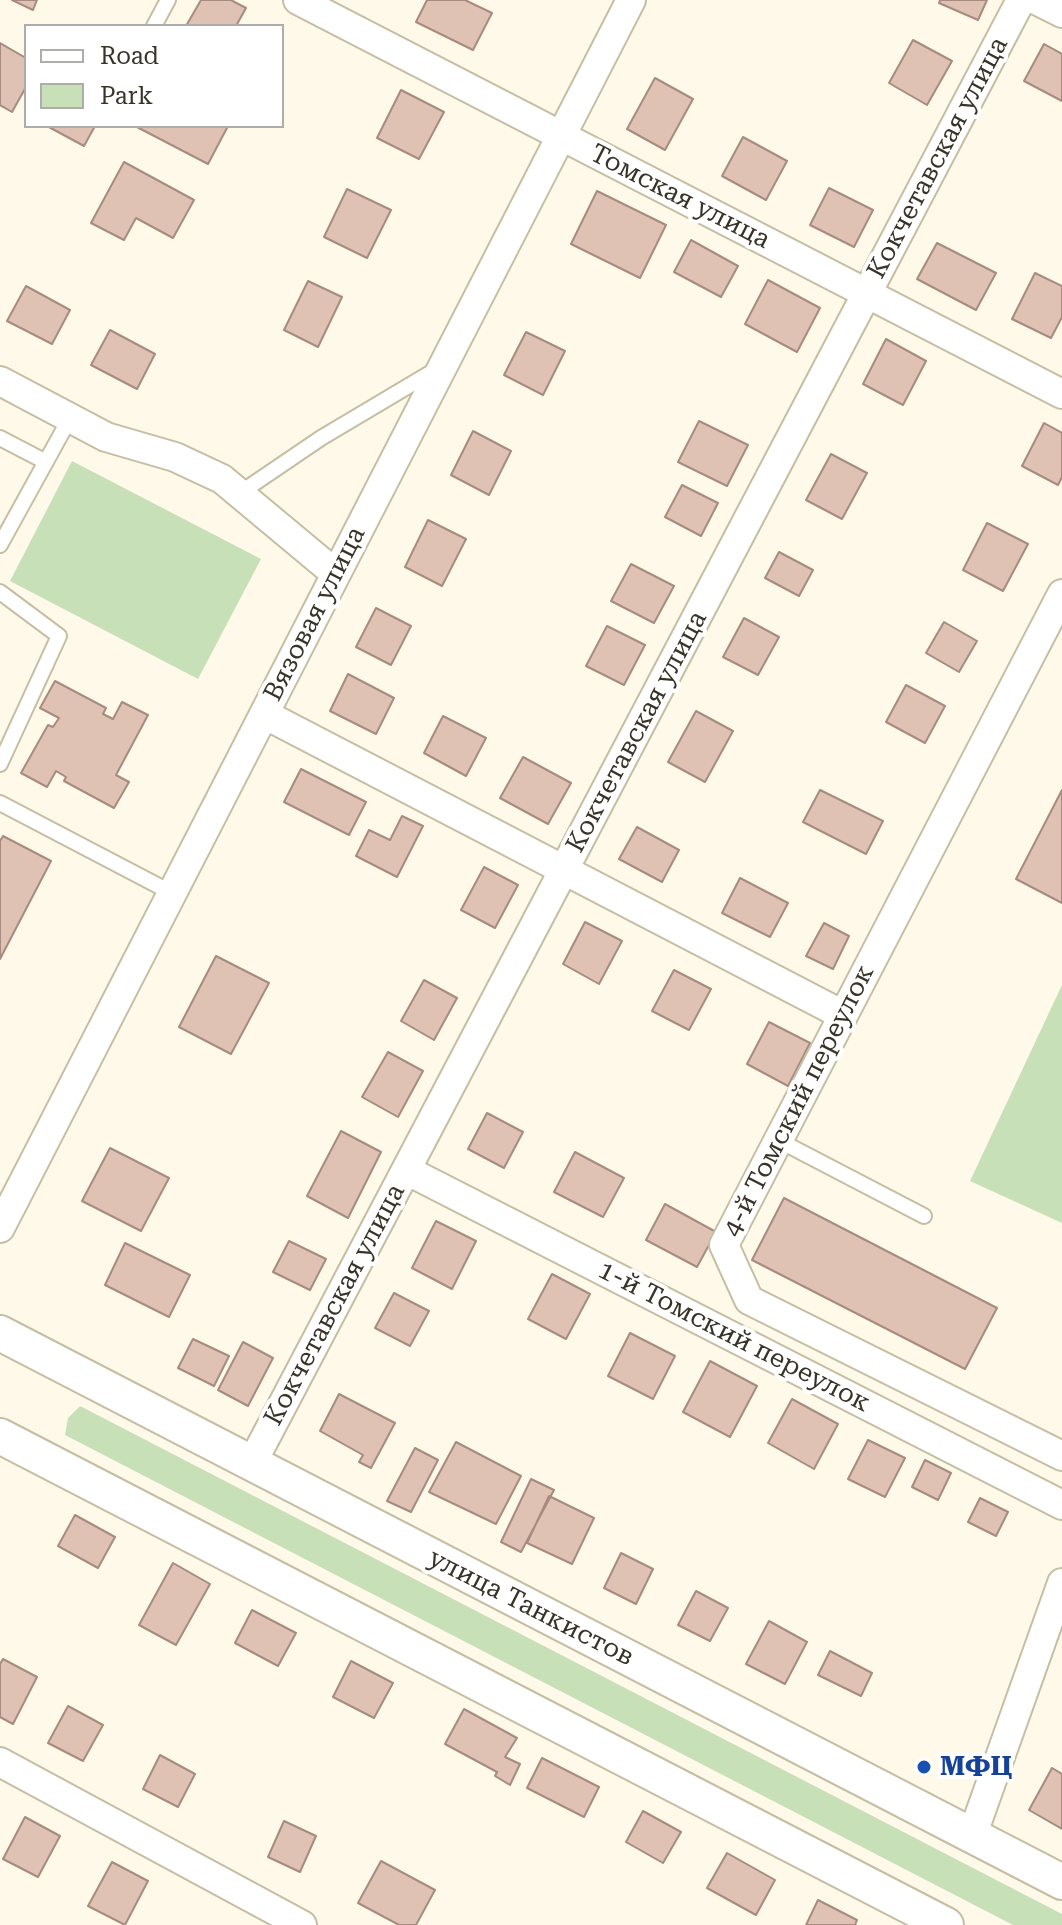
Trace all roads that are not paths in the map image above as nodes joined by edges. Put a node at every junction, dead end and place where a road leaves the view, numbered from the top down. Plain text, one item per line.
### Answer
1 (168, 0) edge
2 (298, 0) edge
3 (631, 0) edge
4 (1021, 0) edge
5 (1036, 0) edge
6 (1062, 13) edge
7 (155, 24) edge
8 (561, 136) junction
9 (867, 293) junction
10 (444, 364) junction
11 (0, 381) edge
12 (1062, 394) edge
13 (70, 418) junction
14 (0, 438) edge
15 (46, 462) junction
16 (240, 493) junction
17 (0, 545) edge
18 (336, 574) junction
19 (0, 592) edge
20 (1062, 594) edge
21 (264, 714) junction
22 (0, 764) edge
23 (0, 803) edge
24 (564, 870) junction
25 (172, 893) junction
26 (843, 1015) junction
27 (778, 1140) junction
28 (406, 1170) junction
29 (7, 1198) edge
30 (924, 1216) dead end
31 (0, 1228) edge
32 (0, 1333) edge
33 (0, 1436) edge
34 (1062, 1456) edge
35 (252, 1463) junction
36 (1062, 1505) edge
37 (1062, 1583) edge
38 (0, 1762) edge
39 (972, 1836) junction
40 (1062, 1882) edge
41 (302, 1925) edge
42 (946, 1925) edge

1 - 7 lane
2 - 8 street, Томская улица
3 - 8 street, Вязовая улица
4 - 9 street, Кокчетавская улица
5 - 6 street
8 - 9 street, Томская улица
8 - 10 street, Вязовая улица
9 - 12 street, Томская улица
9 - 24 street, Кокчетавская улица
10 - 16 lane
10 - 18 street, Вязовая улица
11 - 13 street
13 - 15 lane
13 - 16 street
14 - 15 lane
15 - 17 lane
16 - 18 street
18 - 21 street, Вязовая улица
19 - 22 lane
20 - 26 street, 4-й Томский переулок
21 - 24 street
21 - 25 street, Вязовая улица
23 - 25 lane
24 - 26 street
24 - 28 street, Кокчетавская улица
25 - 29 street, Вязовая улица
26 - 27 street, 4-й Томский переулок
27 - 30 lane
27 - 34 street, 4-й Томский переулок
28 - 35 street, Кокчетавская улица
28 - 36 street, 1-й Томский переулок
29 - 31 street, Вязовая улица
32 - 35 street, улица Танкистов
33 - 42 street
35 - 39 street, улица Танкистов
37 - 39 street
38 - 41 street
39 - 40 street, улица Танкистов

